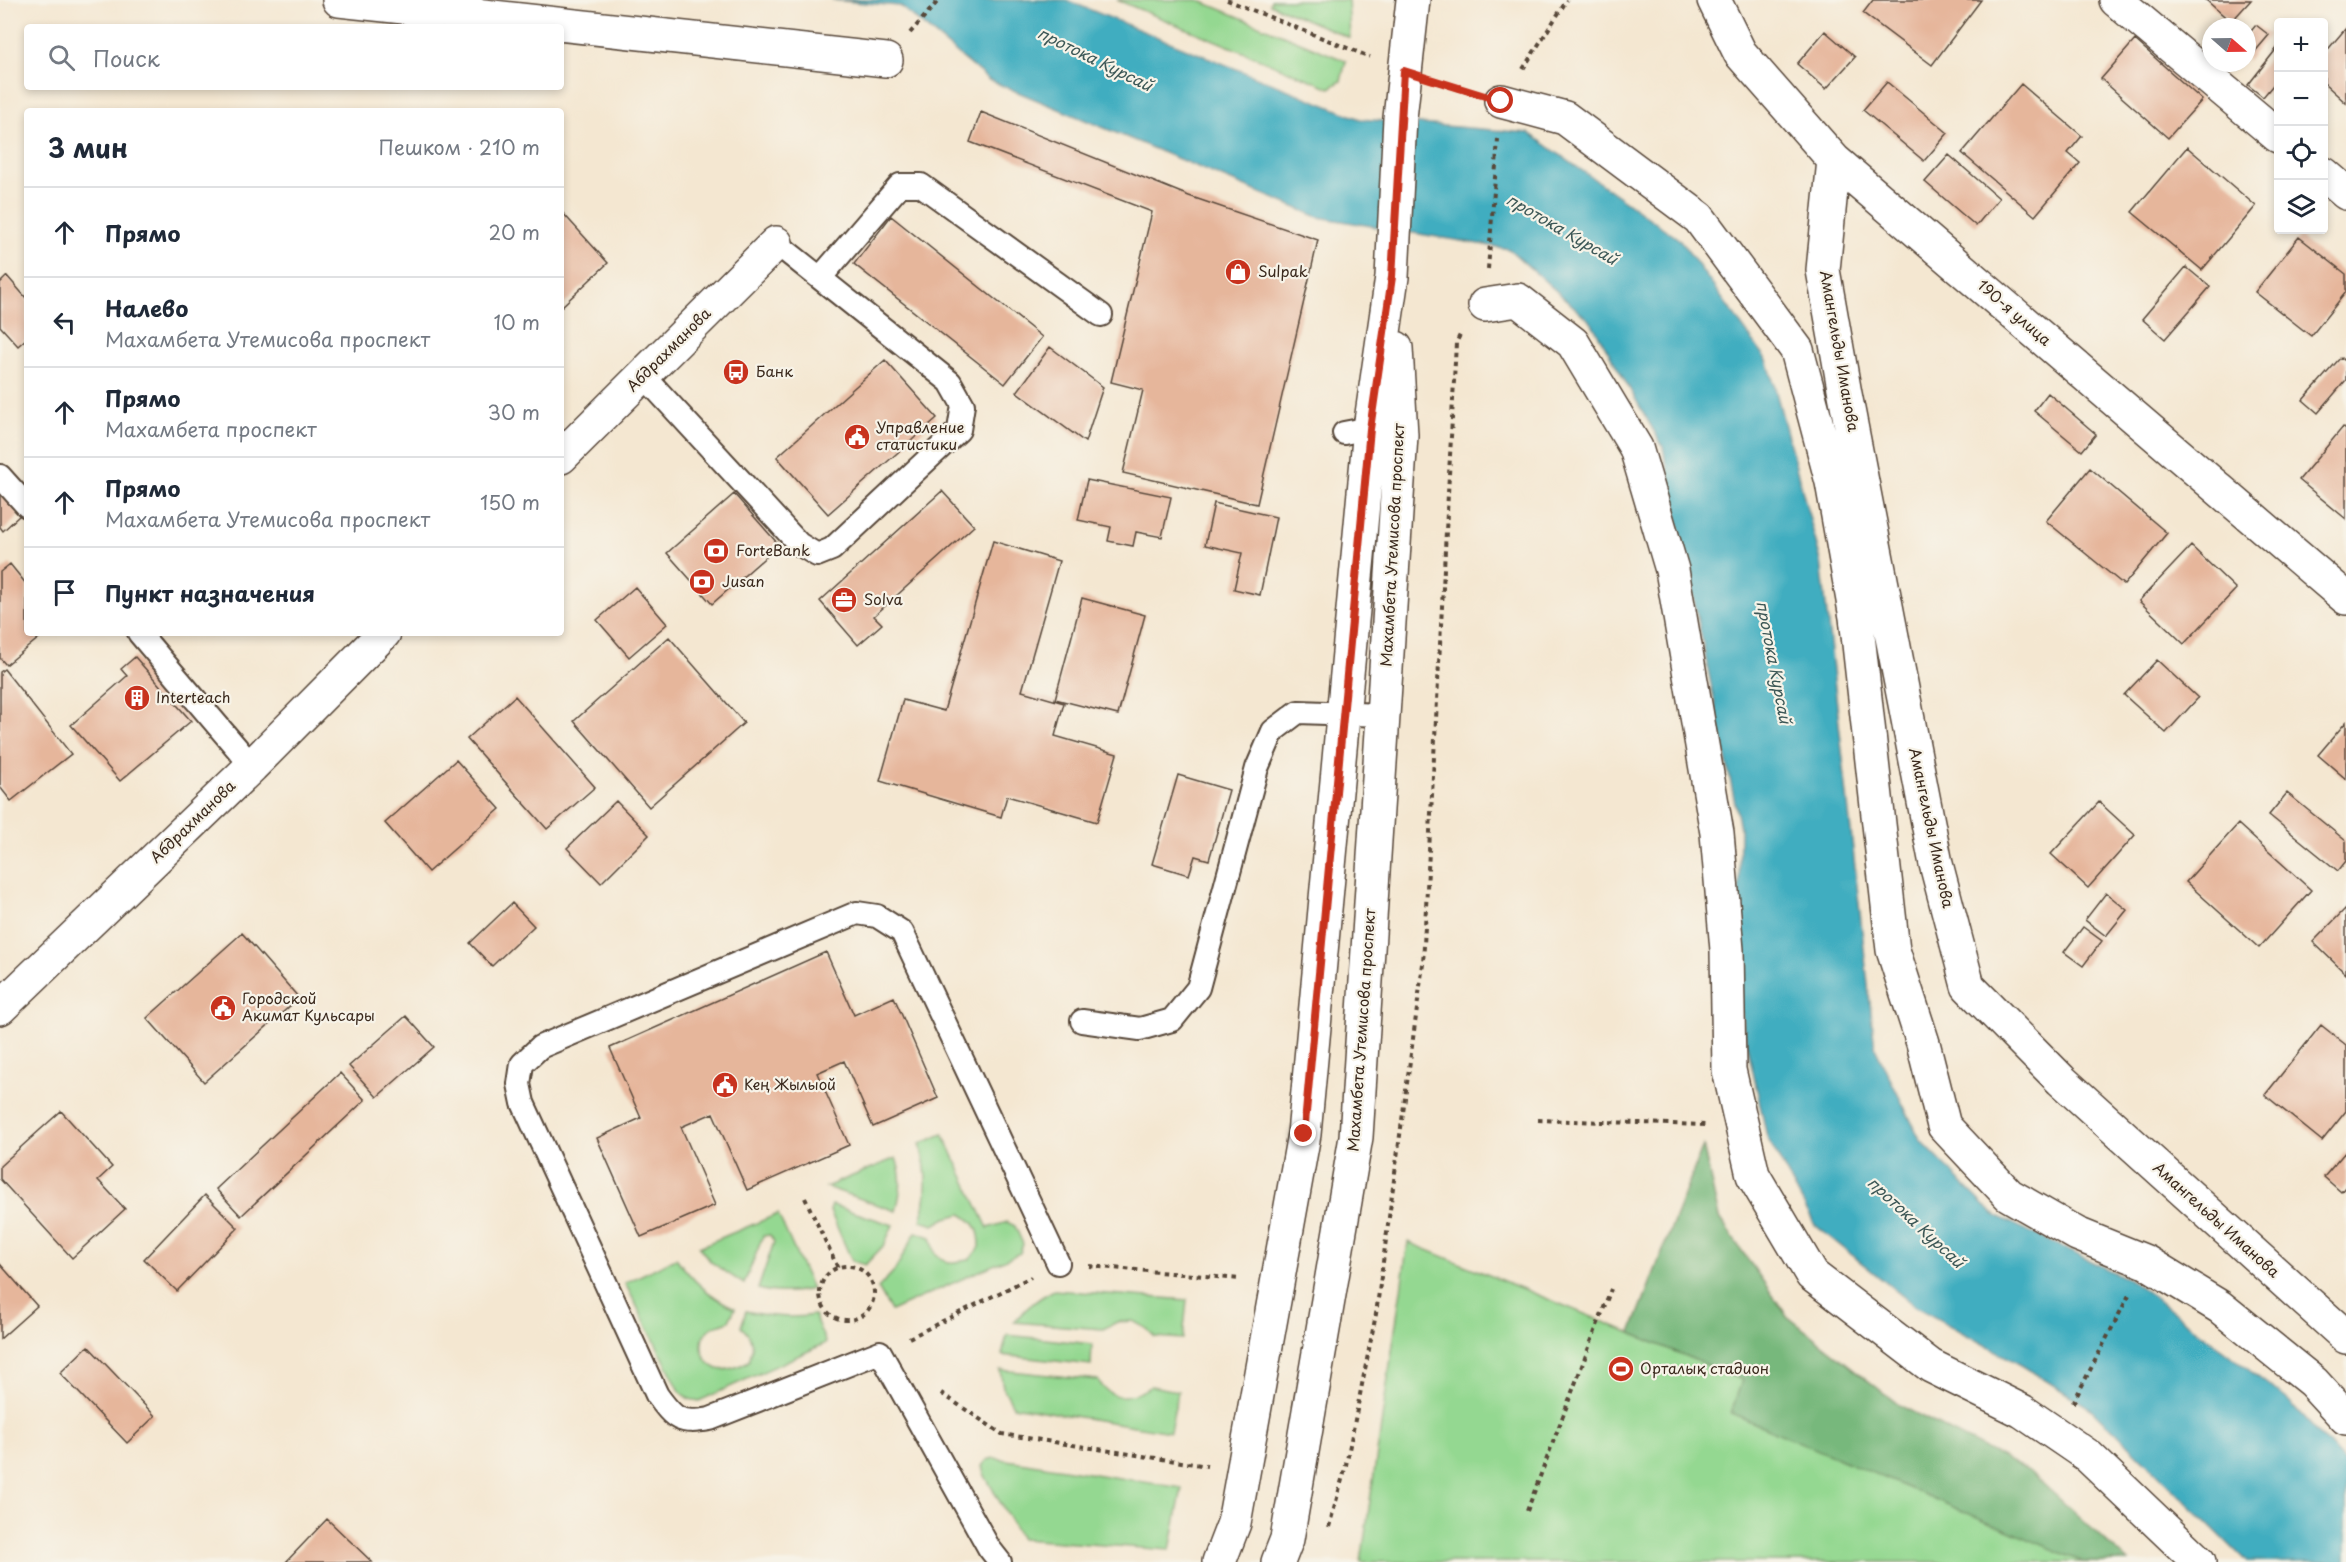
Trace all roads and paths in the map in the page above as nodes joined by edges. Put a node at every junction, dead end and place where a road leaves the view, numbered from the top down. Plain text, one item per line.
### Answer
1 (339, 0) edge
2 (939, 0) edge
3 (1227, 0) edge
4 (1395, 0) edge
5 (1413, 0) edge
6 (1427, 0) edge
7 (1567, 0) edge
8 (1714, 0) edge
9 (2116, 0) edge
10 (558, 24) edge
11 (564, 25) edge
12 (886, 60) joint
13 (1405, 61) junction
14 (1501, 101) junction
15 (2274, 133) edge
16 (1834, 160) junction
17 (2328, 177) edge
18 (2346, 193) edge
19 (776, 243) joint
20 (1392, 277) junction
21 (820, 278) junction
22 (1485, 305) junction
23 (1101, 315) dead end
24 (643, 375) junction
25 (564, 454) edge
26 (0, 476) edge
27 (24, 503) edge
28 (2346, 598) edge
29 (142, 636) edge
30 (381, 636) edge
31 (1344, 713) junction
32 (1383, 715) junction
33 (252, 765) junction
34 (0, 1008) edge
35 (1082, 1021) dead end
36 (1538, 1120) dead end
37 (1742, 1126) junction
38 (805, 1198) dead end
39 (2146, 1262) junction
40 (1058, 1263) junction
41 (838, 1268) junction
42 (1244, 1271) dead end
43 (1243, 1279) junction
44 (1611, 1289) dead end
45 (1241, 1290) dead end
46 (2346, 1337) edge
47 (880, 1352) junction
48 (936, 1390) dead end
49 (2069, 1411) dead end
50 (2346, 1418) edge
51 (1210, 1455) dead end
52 (1208, 1466) junction
53 (1205, 1477) dead end
54 (1527, 1511) dead end
55 (1328, 1530) dead end
56 (1000, 1562) edge
57 (1220, 1562) edge
58 (1278, 1562) edge
59 (2199, 1562) edge

1 - 10 street
2 - 12 path
3 - 13 path
4 - 13 street
5 - 13 street
6 - 13 street
7 - 14 path
8 - 16 street, 190-я улица
9 - 15 street
11 - 12 street
13 - 14 path
13 - 20 street
14 - 22 path
14 - 39 street
16 - 28 street, 190-я улица
16 - 46 street, Амангельды Иманова
17 - 18 street
19 - 21 lane
19 - 24 street, Абдрахманова
20 - 31 street, Махамбета Утемисова проспект
20 - 32 street, Махамбета Утемисова проспект
21 - 23 lane
21 - 24 lane
22 - 37 street
22 - 55 path
24 - 25 street, Абдрахманова
26 - 27 lane
29 - 33 lane
30 - 33 street, Абдрахманова
31 - 32 lane
31 - 35 lane
31 - 57 street, Махамбета Утемисова проспект
32 - 58 street, Махамбета Утемисова проспект
33 - 34 street, Абдрахманова
36 - 37 path
37 - 59 street
38 - 41 path
39 - 49 path
39 - 50 street
40 - 43 path
40 - 47 path
40 - 47 lane
41 - 41 path
42 - 43 path
43 - 45 path
44 - 54 path
47 - 56 lane
48 - 52 path
51 - 52 path
52 - 53 path

